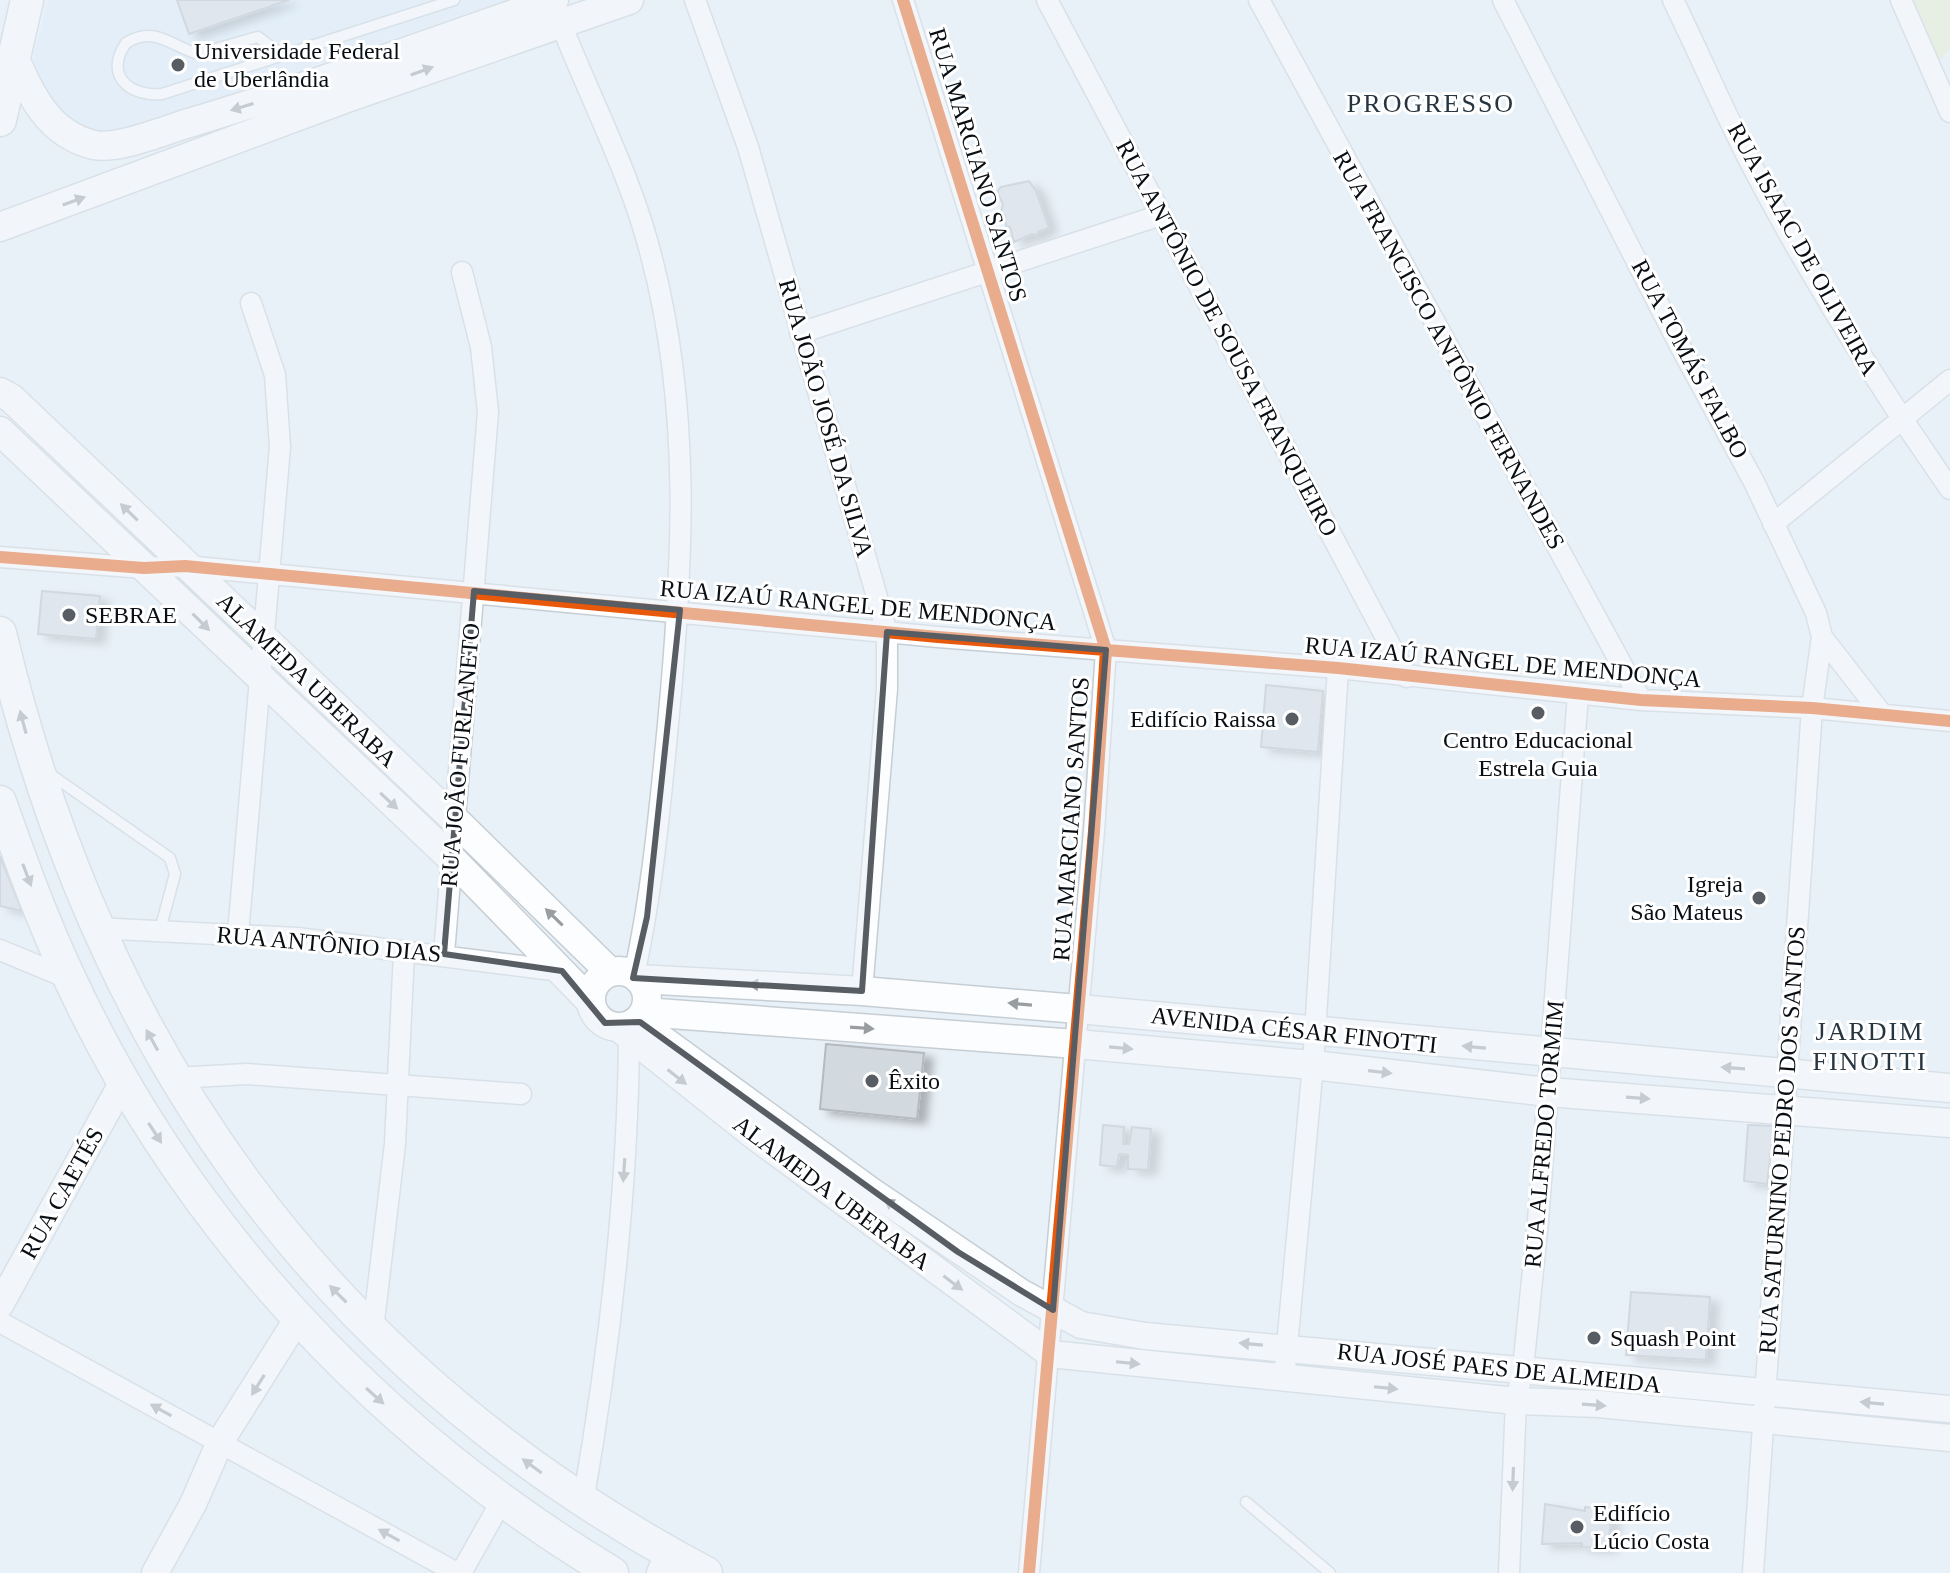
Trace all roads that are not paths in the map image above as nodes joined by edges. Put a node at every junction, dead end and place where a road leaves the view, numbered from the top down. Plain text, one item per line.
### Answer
1 (27, 0) edge
2 (454, 0) edge
3 (629, 0) edge
4 (695, 0) edge
5 (903, 0) edge
6 (1047, 0) edge
7 (1259, 0) edge
8 (1503, 0) edge
9 (1673, 0) edge
10 (1901, 0) edge
11 (557, 12) edge
12 (13, 54) junction
13 (281, 54) junction
14 (342, 87) junction
15 (1950, 112) edge
16 (0, 120) edge
17 (1161, 215) junction
18 (0, 227) edge
19 (986, 271) junction
20 (462, 272) dead end
21 (251, 303) dead end
22 (800, 333) junction
23 (1950, 380) edge
24 (0, 392) edge
25 (1900, 419) junction
26 (0, 431) edge
27 (1950, 489) edge
28 (1773, 524) junction
29 (0, 557) edge
30 (185, 566) junction
31 (144, 568) junction
32 (270, 574) junction
33 (474, 591) junction
34 (680, 610) junction
35 (887, 632) junction
36 (0, 633) edge
37 (261, 637) junction
38 (1822, 637) junction
39 (1106, 650) junction
40 (1338, 668) junction
41 (1407, 677) junction
42 (258, 678) junction
43 (1578, 694) junction
44 (1641, 700) junction
45 (1812, 708) junction
46 (1881, 713) junction
47 (1950, 721) edge
48 (34, 761) junction
49 (0, 802) edge
50 (453, 818) junction
51 (450, 857) junction
52 (95, 928) junction
53 (160, 930) junction
54 (238, 934) junction
55 (0, 950) edge
56 (404, 952) junction
57 (444, 954) junction
58 (562, 971) junction
59 (627, 975) junction
60 (70, 979) junction
61 (862, 991) junction
62 (591, 1002) junction
63 (1078, 1009) junction
64 (632, 1024) junction
65 (1314, 1032) junction
66 (1076, 1044) junction
67 (1552, 1054) junction
68 (1313, 1065) junction
69 (1788, 1072) junction
70 (175, 1078) junction
71 (124, 1080) junction
72 (396, 1087) junction
73 (1950, 1088) edge
74 (1548, 1092) junction
75 (521, 1094) dead end
76 (1785, 1110) junction
77 (1950, 1123) edge
78 (0, 1305) edge
79 (1053, 1310) junction
80 (298, 1318) junction
81 (0, 1322) edge
82 (373, 1329) junction
83 (1288, 1348) junction
84 (1050, 1354) junction
85 (1523, 1369) junction
86 (1284, 1378) junction
87 (1763, 1394) junction
88 (1516, 1401) junction
89 (1950, 1409) edge
90 (1763, 1422) junction
91 (1950, 1438) edge
92 (220, 1442) junction
93 (501, 1502) junction
94 (583, 1502) junction
95 (1246, 1502) dead end
96 (664, 1563) edge
97 (155, 1573) edge
98 (459, 1573) edge
99 (612, 1573) edge
100 (706, 1573) edge
101 (1029, 1573) edge
102 (1330, 1573) edge
103 (1509, 1573) edge
104 (1753, 1573) edge

1 - 12 main road
2 - 13 lane
3 - 11 main road
4 - 22 street, RUA JOÃO JOSÉ DA SILVA
5 - 19 street, RUA MARCIANO SANTOS
6 - 17 street, RUA ANTÔNIO DE SOUSA FRANQUEIRO
7 - 44 street, RUA FRANCISCO ANTÔNIO FERNANDES
8 - 28 street, RUA TOMÁS FALBO
9 - 25 street, RUA ISAAC DE OLIVEIRA
10 - 15 street
11 - 14 main road
11 - 34 street
14 -> 12 main road
12 - 16 main road
13 - 13 lane
18 -> 14 main road
17 - 19 street
17 - 41 street, RUA ANTÔNIO DE SOUSA FRANQUEIRO
19 - 22 street
19 - 39 street, RUA MARCIANO SANTOS
20 - 33 street, RUA JOÃO FURLANETO
21 - 32 street
22 - 35 street, RUA JOÃO JOSÉ DA SILVA
23 - 25 street
30 -> 24 main road, ALAMEDA UBERABA
25 - 27 street, RUA ISAAC DE OLIVEIRA
25 - 28 street
26 - 31 main road, ALAMEDA UBERABA
28 - 38 street, RUA TOMÁS FALBO
29 - 31 street, RUA IZAÚ RANGEL DE MENDONÇA
30 - 31 street, RUA IZAÚ RANGEL DE MENDONÇA
30 - 32 street, RUA IZAÚ RANGEL DE MENDONÇA
30 - 37 main road, ALAMEDA UBERABA
31 -> 42 main road, ALAMEDA UBERABA
32 - 33 street, RUA IZAÚ RANGEL DE MENDONÇA
32 - 37 street
33 - 34 street, RUA IZAÚ RANGEL DE MENDONÇA
33 - 50 street, RUA JOÃO FURLANETO
34 - 35 street, RUA IZAÚ RANGEL DE MENDONÇA
34 - 59 street
35 - 39 street, RUA IZAÚ RANGEL DE MENDONÇA
35 - 61 street, RUA JOÃO JOSÉ DA SILVA
48 -> 36 main road
37 - 42 street
37 - 50 main road, ALAMEDA UBERABA
38 - 45 street, RUA SATURNINO PEDRO DOS SANTOS
38 - 46 street, RUA TOMÁS FALBO
39 - 40 street, RUA IZAÚ RANGEL DE MENDONÇA
39 - 63 street, RUA MARCIANO SANTOS
40 - 41 street, RUA IZAÚ RANGEL DE MENDONÇA
40 - 65 street
41 - 43 street, RUA IZAÚ RANGEL DE MENDONÇA
42 -> 51 main road, ALAMEDA UBERABA
42 - 54 street
43 - 44 street, RUA IZAÚ RANGEL DE MENDONÇA
43 - 67 street, RUA ALFREDO TORMIM
44 - 45 street, RUA IZAÚ RANGEL DE MENDONÇA
45 - 46 street, RUA IZAÚ RANGEL DE MENDONÇA
45 - 69 street, RUA SATURNINO PEDRO DOS SANTOS
46 - 47 street, RUA IZAÚ RANGEL DE MENDONÇA
48 - 52 main road
48 - 53 lane
49 -> 60 main road
50 - 51 street, RUA JOÃO FURLANETO
59 -> 50 main road, ALAMEDA UBERABA
51 - 57 street, RUA JOÃO FURLANETO
51 - 58 main road, ALAMEDA UBERABA
52 - 53 street, RUA ANTÔNIO DIAS
70 -> 52 main road
53 - 54 street, RUA ANTÔNIO DIAS
54 - 56 street, RUA ANTÔNIO DIAS
55 - 60 street
56 - 57 street, RUA ANTÔNIO DIAS
56 - 72 street
57 - 58 street, RUA ANTÔNIO DIAS
58 - 62 main road, ALAMEDA UBERABA
61 -> 59 main road, AVENIDA CÉSAR FINOTTI
59 - 62 main road
59 - 64 main road
60 - 71 main road
63 -> 61 main road, AVENIDA CÉSAR FINOTTI
62 - 64 main road, ALAMEDA UBERABA
63 - 65 main road, AVENIDA CÉSAR FINOTTI
63 - 66 street, RUA MARCIANO SANTOS
64 -> 66 main road, AVENIDA CÉSAR FINOTTI
79 -> 64 street, ALAMEDA UBERABA
64 -> 84 street, ALAMEDA UBERABA
64 -> 94 street
67 -> 65 main road, AVENIDA CÉSAR FINOTTI
65 - 68 street
66 -> 68 main road, AVENIDA CÉSAR FINOTTI
66 - 79 street, RUA MARCIANO SANTOS
69 -> 67 main road, AVENIDA CÉSAR FINOTTI
67 - 74 street, RUA ALFREDO TORMIM
68 -> 74 main road, AVENIDA CÉSAR FINOTTI
68 - 83 street
69 - 73 main road, AVENIDA CÉSAR FINOTTI
69 - 76 street, RUA SATURNINO PEDRO DOS SANTOS
70 - 72 street
82 -> 70 main road
71 - 78 street, RUA CAETÉS
71 -> 80 main road
72 - 75 street
72 - 82 street
74 -> 76 main road, AVENIDA CÉSAR FINOTTI
74 - 85 street, RUA ALFREDO TORMIM
76 - 77 main road, AVENIDA CÉSAR FINOTTI
76 - 87 street, RUA SATURNINO PEDRO DOS SANTOS
83 -> 79 street, RUA JOSÉ PAES DE ALMEIDA
79 - 84 street, RUA MARCIANO SANTOS
80 -> 92 street
80 -> 93 main road
92 -> 81 street
94 -> 82 main road
83 - 85 street, RUA JOSÉ PAES DE ALMEIDA
83 - 86 street
84 -> 86 street, RUA JOSÉ PAES DE ALMEIDA
84 - 101 street, RUA MARCIANO SANTOS
85 - 87 street, RUA JOSÉ PAES DE ALMEIDA
85 - 88 street, RUA ALFREDO TORMIM
86 -> 88 street, RUA JOSÉ PAES DE ALMEIDA
89 -> 87 street, RUA JOSÉ PAES DE ALMEIDA
87 - 90 street, RUA SATURNINO PEDRO DOS SANTOS
88 -> 90 street, RUA JOSÉ PAES DE ALMEIDA
88 -> 103 street, RUA ALFREDO TORMIM
90 - 91 street, RUA JOSÉ PAES DE ALMEIDA
90 - 104 street, RUA SATURNINO PEDRO DOS SANTOS
92 - 97 street
98 -> 92 street
93 - 98 street
93 - 99 main road
94 - 96 main road
95 - 102 lane
96 - 100 main road

